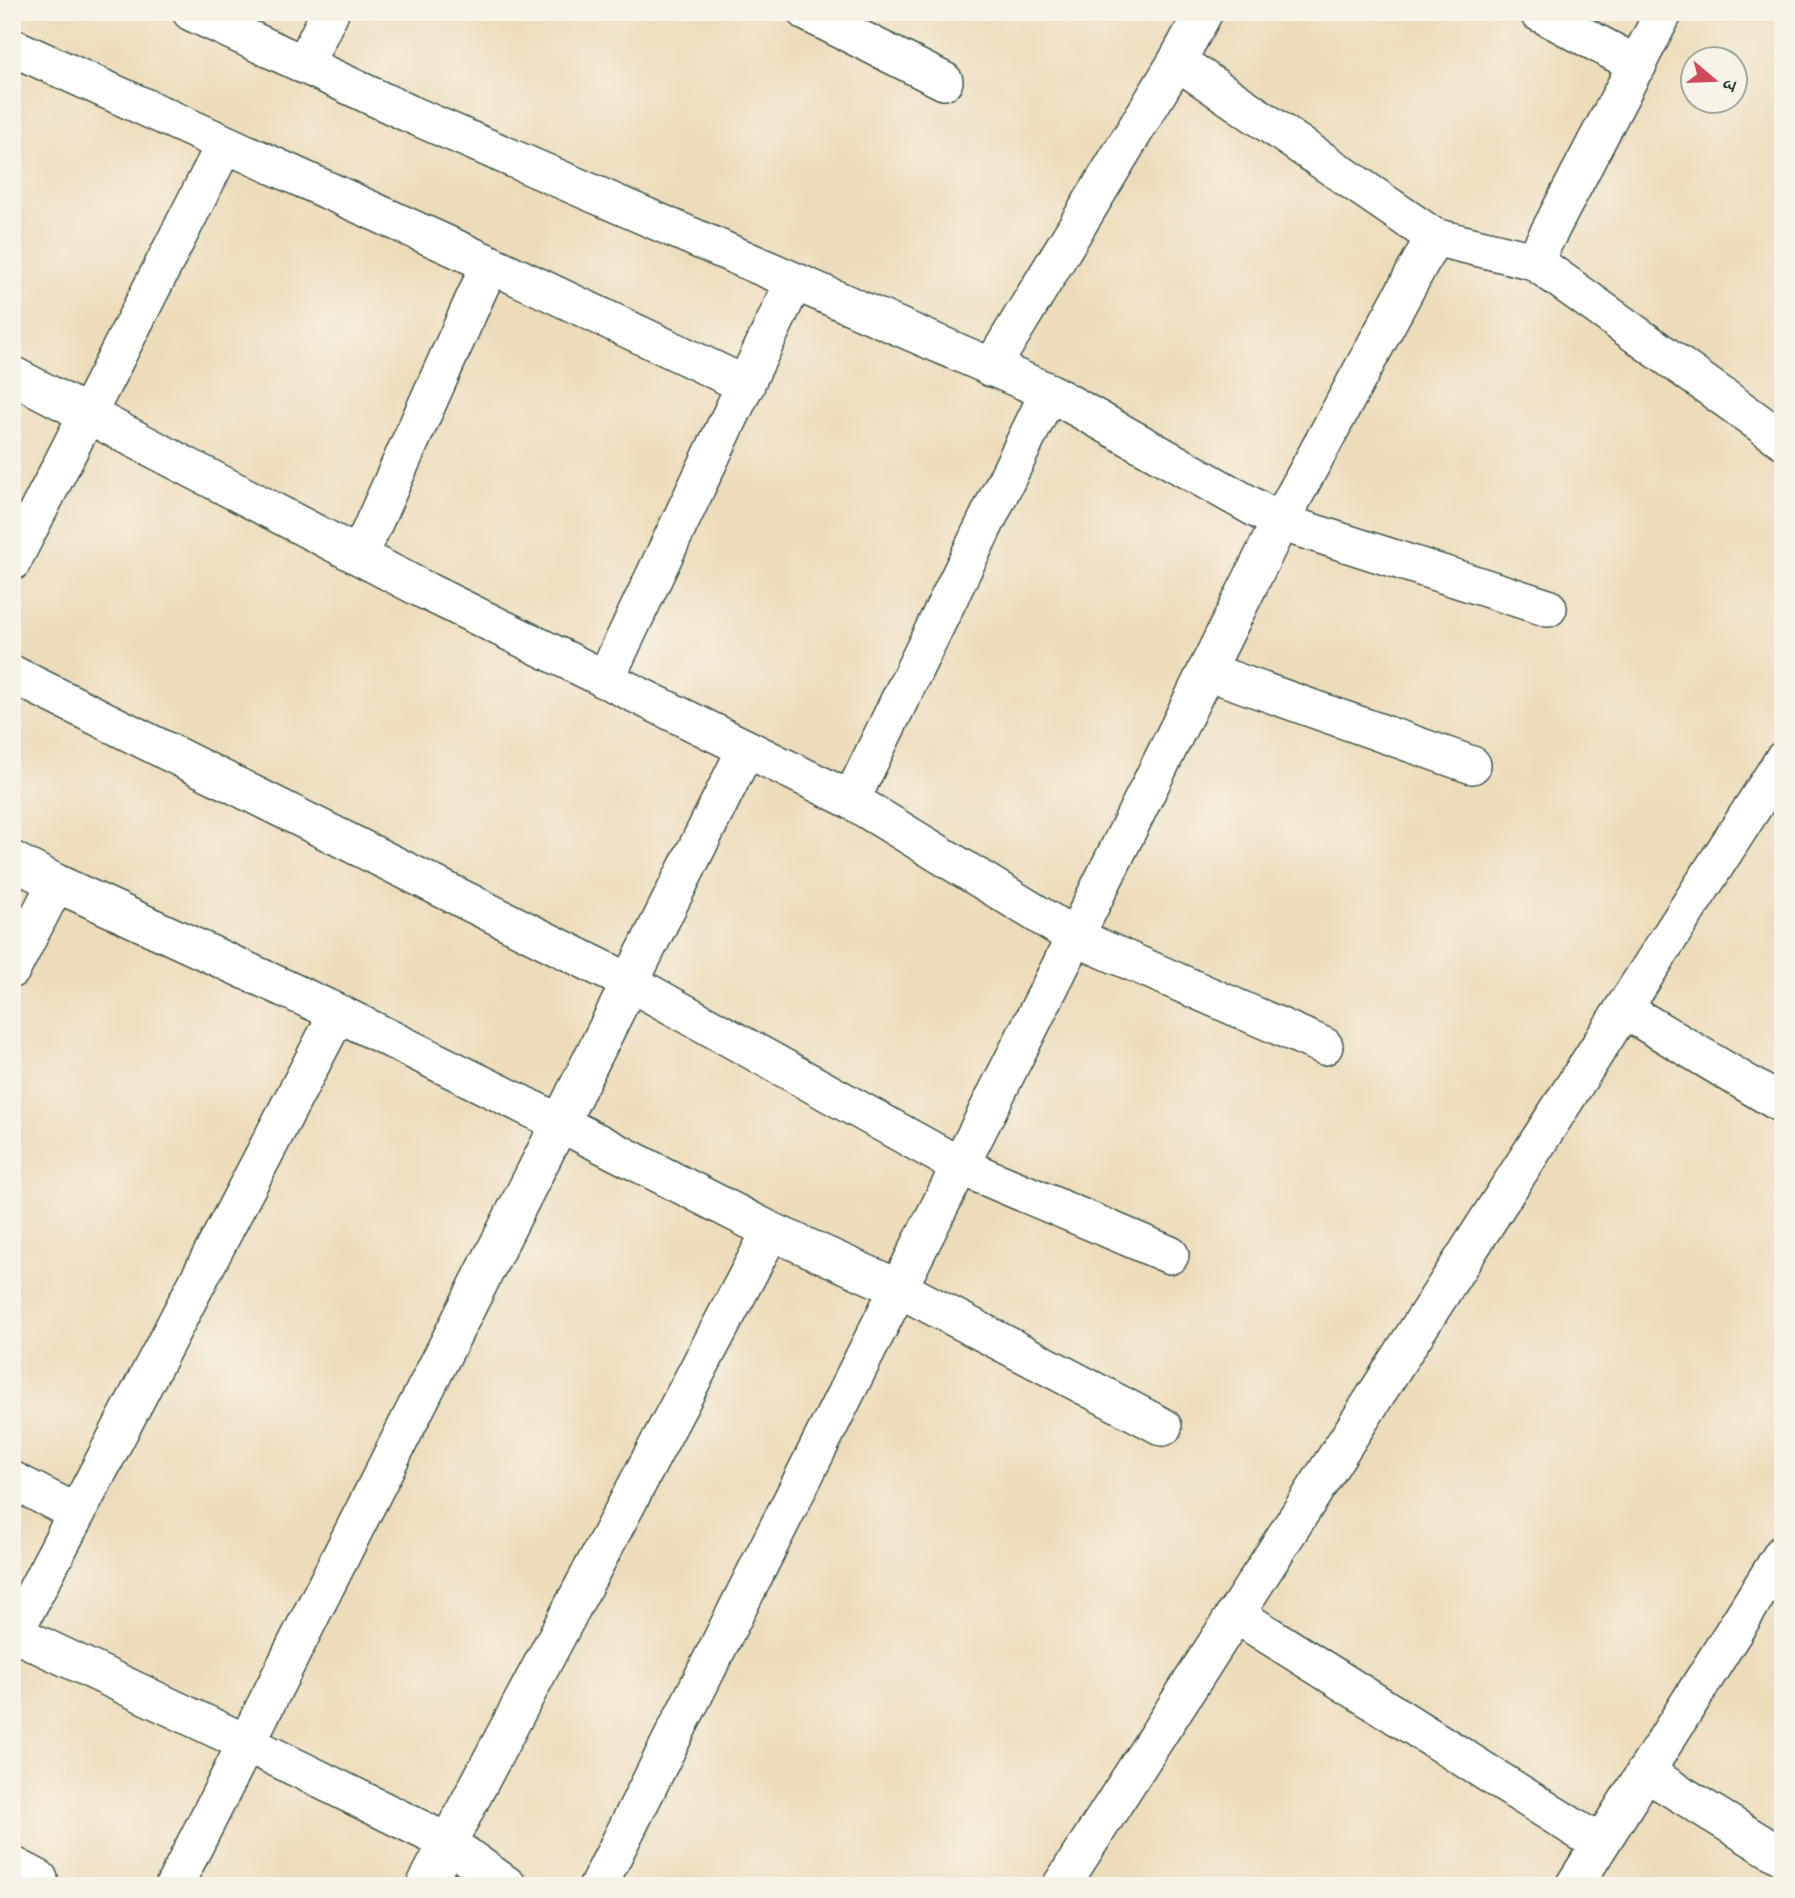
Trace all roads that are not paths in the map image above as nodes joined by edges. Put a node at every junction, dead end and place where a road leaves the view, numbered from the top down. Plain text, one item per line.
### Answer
1 (191, 12) edge
2 (330, 12) edge
3 (806, 12) edge
4 (1204, 12) edge
5 (1538, 12) edge
6 (1664, 12) edge
7 (12, 47) edge
8 (1177, 61) junction
9 (304, 65) junction
10 (1638, 65) junction
11 (944, 81) dead end
12 (225, 144) junction
13 (1434, 237) junction
14 (1534, 261) junction
15 (490, 264) junction
16 (794, 282) junction
17 (990, 368) junction
18 (12, 375) edge
19 (746, 385) junction
20 (1049, 392) junction
21 (87, 414) junction
22 (1783, 440) edge
23 (1280, 522) junction
24 (359, 556) junction
25 (12, 562) edge
26 (1548, 608) dead end
27 (1206, 671) junction
28 (12, 674) edge
29 (605, 680) junction
30 (746, 749) junction
31 (1783, 760) edge
32 (1472, 765) dead end
33 (851, 800) junction
34 (12, 860) edge
35 (56, 883) junction
36 (1074, 937) junction
37 (12, 969) edge
38 (629, 982) junction
39 (1623, 1009) junction
40 (338, 1013) junction
41 (1324, 1046) dead end
42 (1783, 1105) edge
43 (560, 1123) junction
44 (960, 1166) junction
45 (771, 1231) junction
46 (1170, 1255) dead end
47 (898, 1289) junction
48 (1163, 1426) dead end
49 (12, 1480) edge
50 (77, 1513) junction
51 (1783, 1553) edge
52 (1235, 1614) junction
53 (246, 1743) junction
54 (1645, 1772) junction
55 (447, 1842) junction
56 (1600, 1844) junction
57 (1783, 1857) edge
58 (174, 1886) edge
59 (425, 1886) edge
60 (508, 1886) edge
61 (598, 1886) edge
62 (1061, 1886) edge
63 (1574, 1886) edge

1 - 9 street
2 - 9 street
3 - 11 street
4 - 8 street
5 - 10 street
6 - 10 street
7 - 12 street
8 - 13 street
8 - 17 street
9 - 16 street
10 - 14 street
12 - 15 street
12 - 21 street
13 - 14 street
13 - 23 street
14 - 22 street
15 - 19 street
15 - 24 street
16 - 17 street
16 - 19 street
17 - 20 street
18 - 21 street
19 - 29 street
20 - 23 street
20 - 33 street
21 - 24 street
21 - 25 street
23 - 26 street
23 - 27 street
24 - 29 street
27 - 32 street
27 - 36 street
28 - 38 street
29 - 30 street
30 - 33 street
30 - 38 street
31 - 39 street
33 - 36 street
34 - 35 street
35 - 37 street
35 - 40 street
36 - 41 street
36 - 44 street
38 - 43 street
38 - 44 street
39 - 42 street
39 - 52 street
40 - 43 street
40 - 50 street
43 - 45 street
43 - 53 street
44 - 46 street
44 - 47 street
45 - 47 street
45 - 55 street
47 - 48 street
47 - 61 street
49 - 50 street
50 - 53 street
51 - 54 street
52 - 56 street
52 - 62 street
53 - 55 street
53 - 58 street
54 - 56 street
54 - 57 street
55 - 59 street
55 - 60 street
56 - 63 street

